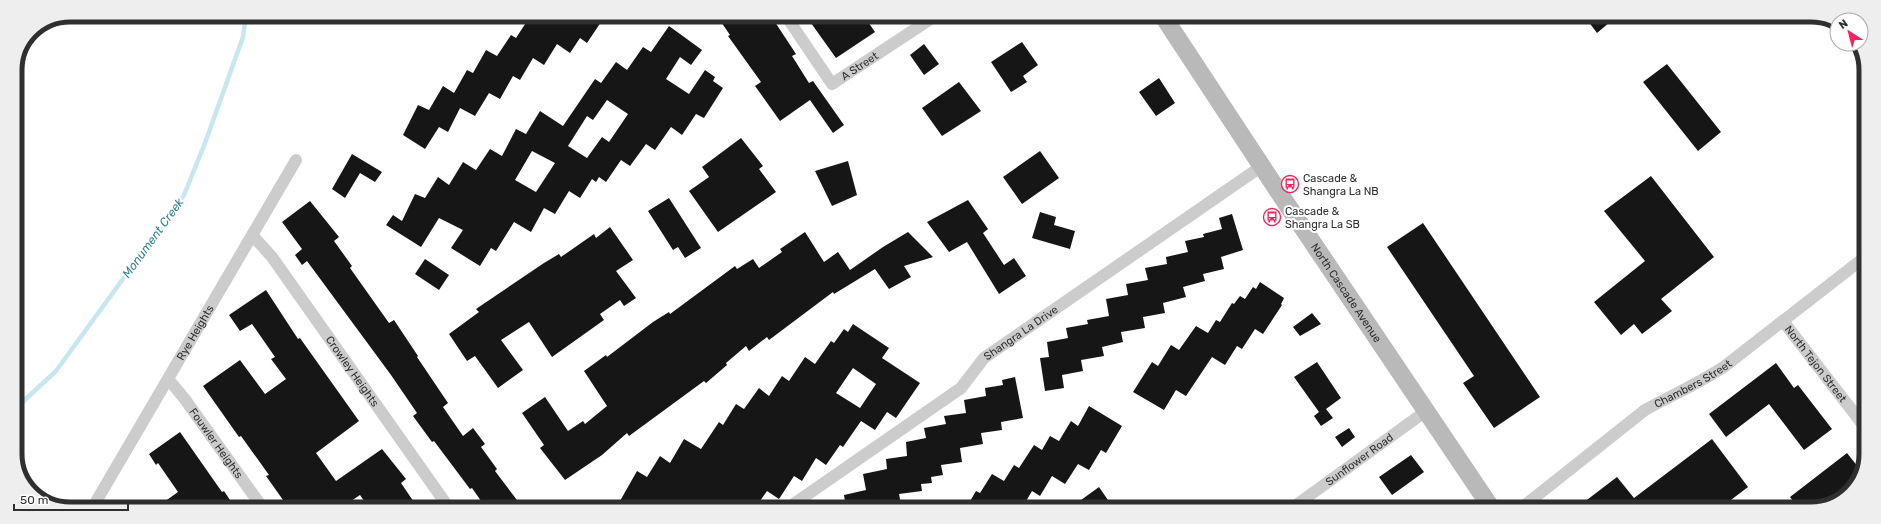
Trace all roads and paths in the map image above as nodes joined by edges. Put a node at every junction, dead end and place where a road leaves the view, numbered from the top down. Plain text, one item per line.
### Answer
1 (790, 22) edge
2 (926, 22) edge
3 (1167, 22) edge
4 (296, 160) dead end
5 (1262, 166) junction
6 (253, 236) junction
7 (1859, 262) edge
8 (1783, 321) junction
9 (169, 380) junction
10 (1426, 411) junction
11 (1859, 420) edge
12 (97, 502) edge
13 (258, 502) edge
14 (445, 502) edge
15 (797, 502) edge
16 (1300, 502) edge
17 (1487, 502) edge
18 (1529, 502) edge

1 - 2 street, A Street
3 - 5 street, North Cascade Avenue
4 - 6 street, Rye Heights
5 - 10 street, North Cascade Avenue
5 - 15 street, Shangra La Drive
6 - 9 street, Rye Heights
6 - 14 street, Crowley Heights
7 - 8 street, Chambers Street
8 - 11 street, North Tejon Street
8 - 18 street, Chambers Street
9 - 12 street, Rye Heights
9 - 13 street, Fouwler Heights
10 - 16 street, Sunflower Road
10 - 17 street, North Cascade Avenue

